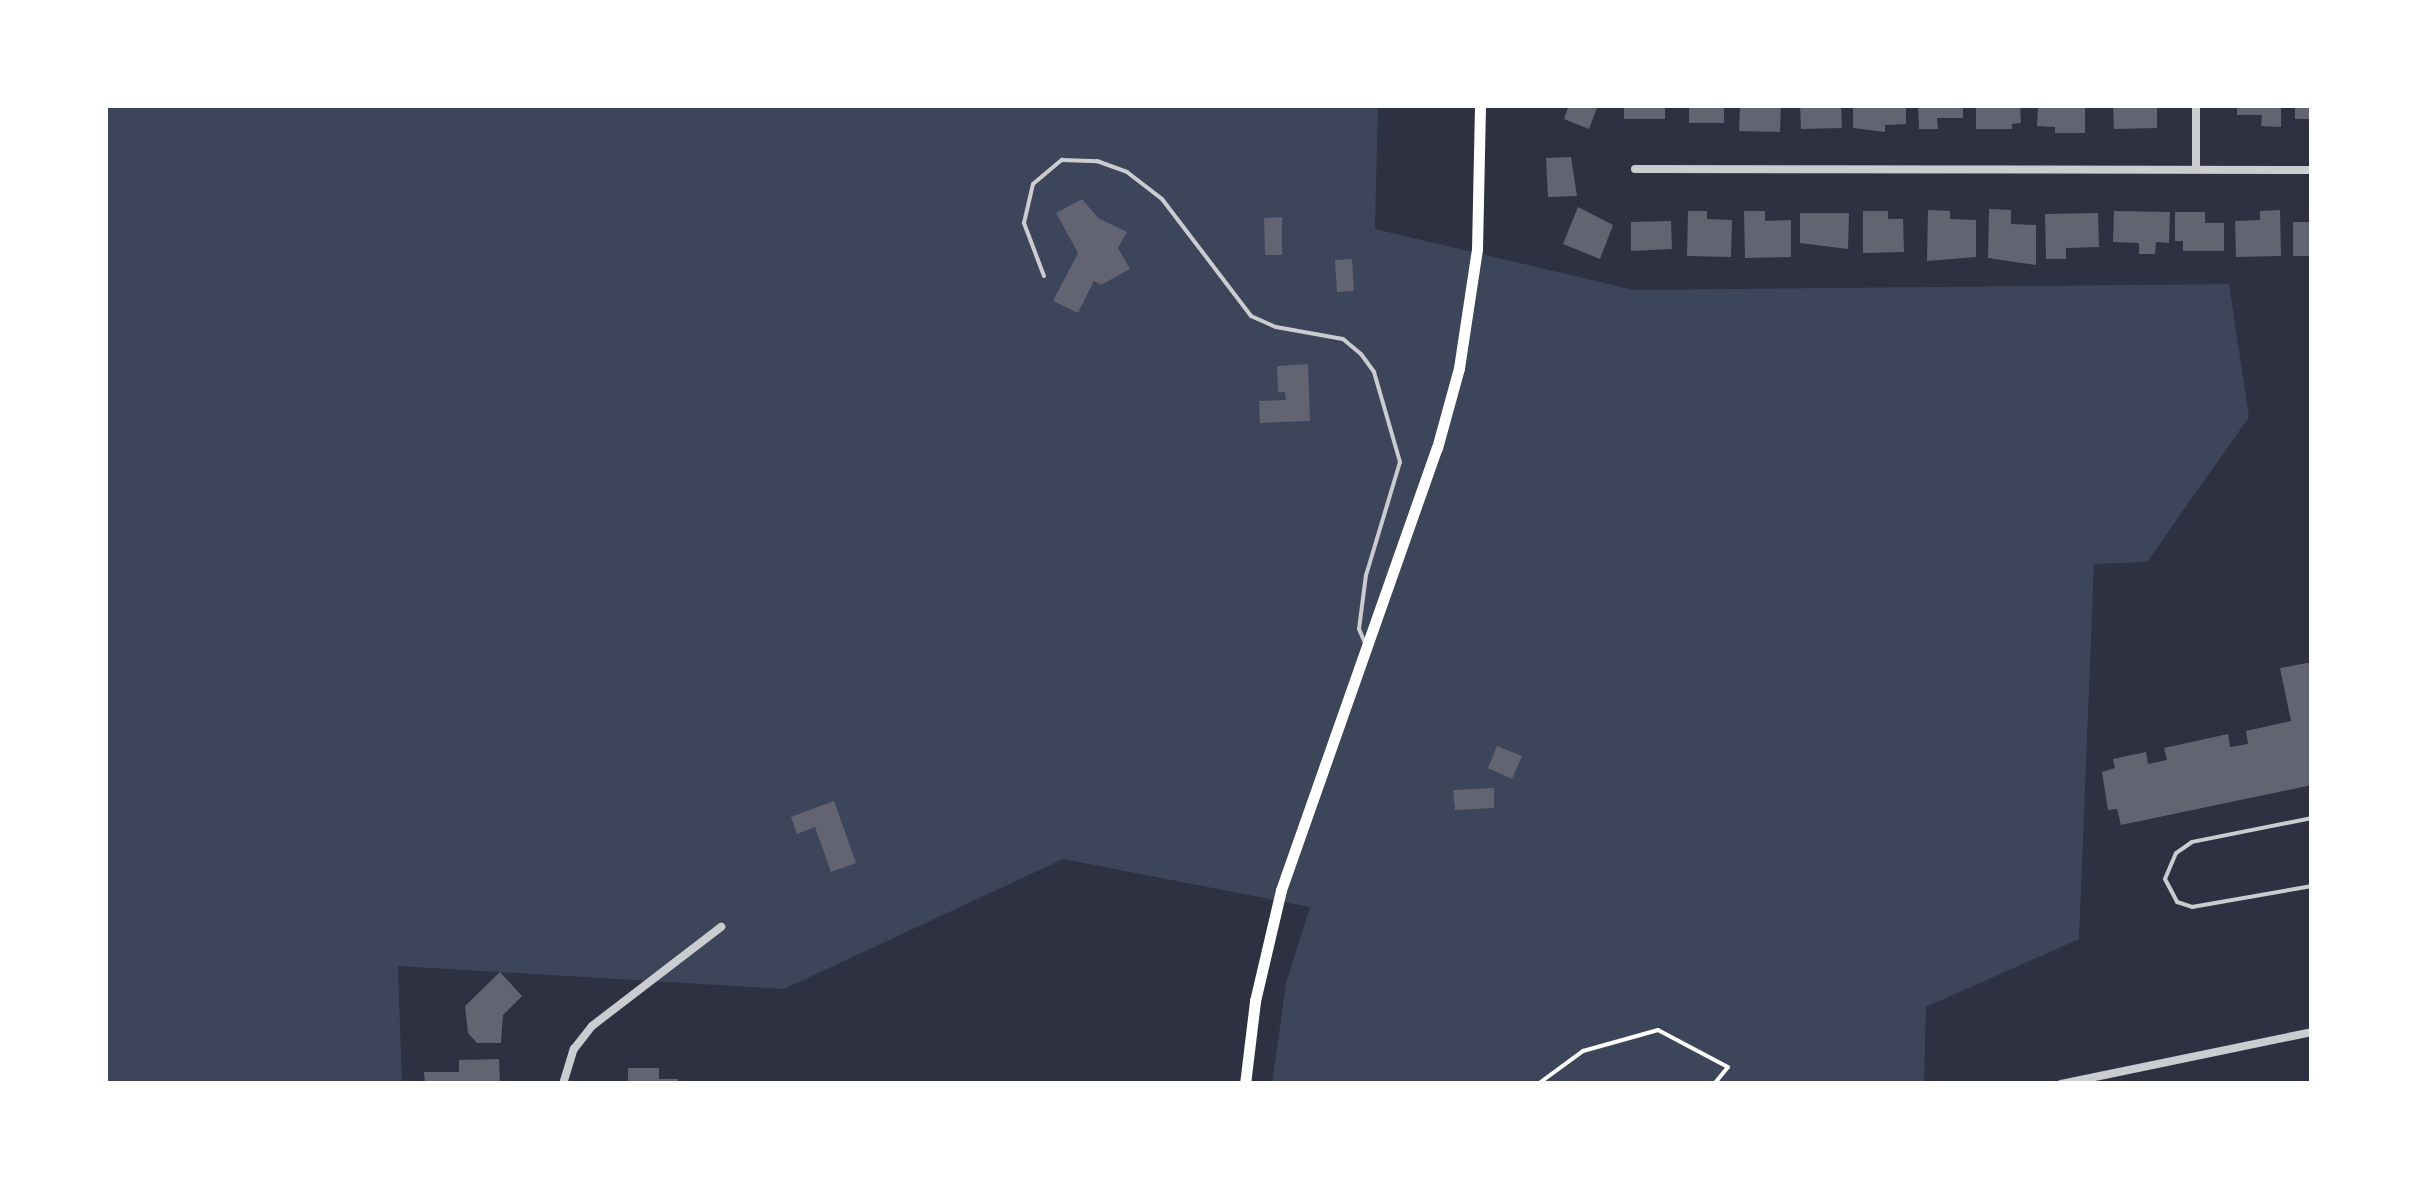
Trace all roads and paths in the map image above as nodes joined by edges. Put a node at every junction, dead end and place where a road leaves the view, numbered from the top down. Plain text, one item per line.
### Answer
1 (1480, 105) edge
2 (2196, 105) edge
3 (1635, 169) dead end
4 (2196, 169) junction
5 (2312, 170) edge
6 (1044, 276) dead end
7 (1367, 647) junction
8 (2312, 818) edge
9 (2312, 886) edge
10 (721, 927) dead end
11 (2312, 1032) edge
12 (562, 1084) edge
13 (1245, 1084) edge
14 (1538, 1084) edge
15 (1714, 1084) edge
16 (2061, 1084) edge

1 - 7 main road
2 - 4 street
3 - 4 street
4 - 5 street
6 - 7 lane
7 - 13 main road
8 - 9 lane
10 - 12 street
11 - 16 street
14 - 15 path

